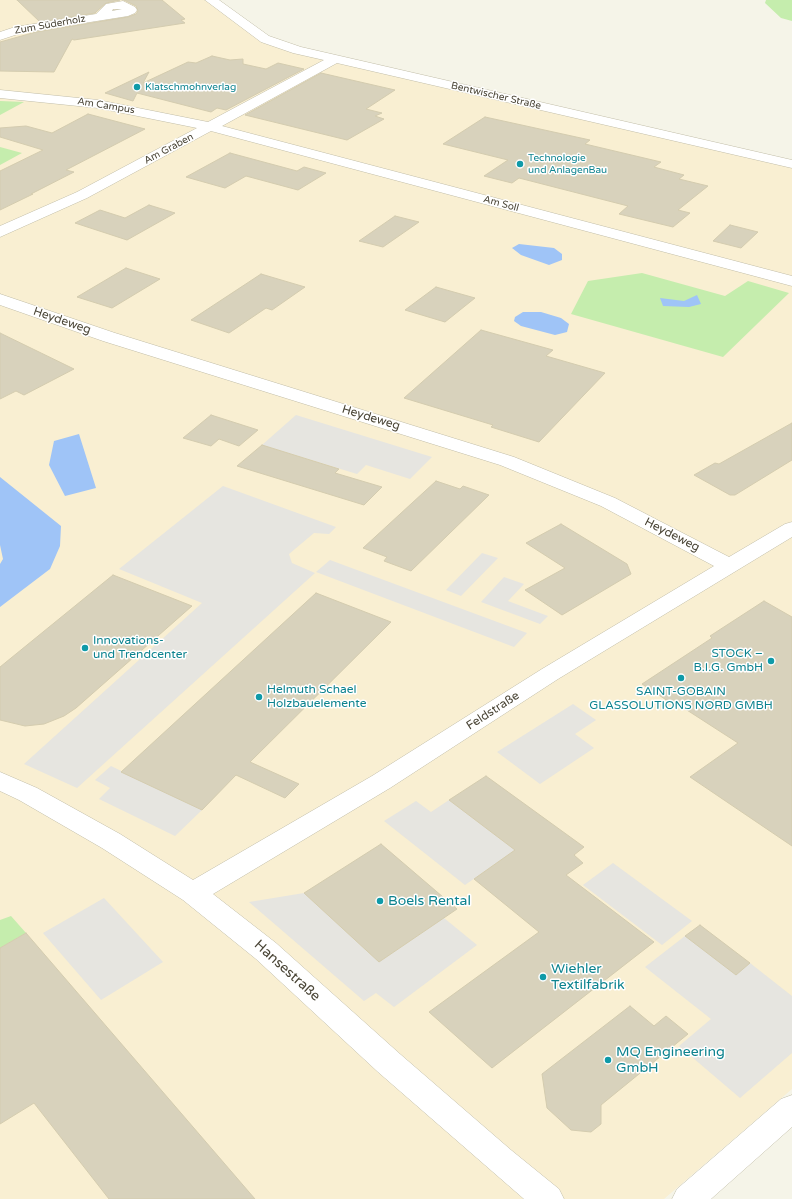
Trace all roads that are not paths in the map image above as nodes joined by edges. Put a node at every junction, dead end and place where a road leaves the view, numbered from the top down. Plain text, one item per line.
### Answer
1 (211, 0) edge
2 (100, 16) dead end
3 (0, 36) edge
4 (335, 59) junction
5 (0, 94) edge
6 (210, 127) junction
7 (792, 164) edge
8 (0, 232) edge
9 (792, 281) edge
10 (0, 299) edge
11 (792, 528) edge
12 (730, 566) junction
13 (0, 781) edge
14 (193, 893) junction
15 (792, 1108) edge
16 (548, 1199) edge
17 (688, 1199) edge

1 - 4 street, Bentwischer Straße
2 - 3 street, Zum Süderholz
4 - 6 street, Am Graben
4 - 7 street, Bentwischer Straße
5 - 6 street, Am Campus
6 - 8 street, Am Graben
6 - 9 street, Am Soll
10 - 12 street, Heydeweg
11 - 12 street, Feldstraße
12 - 14 street, Feldstraße
13 - 14 street, Hansestraße
14 - 16 street, Hansestraße
15 - 17 street

